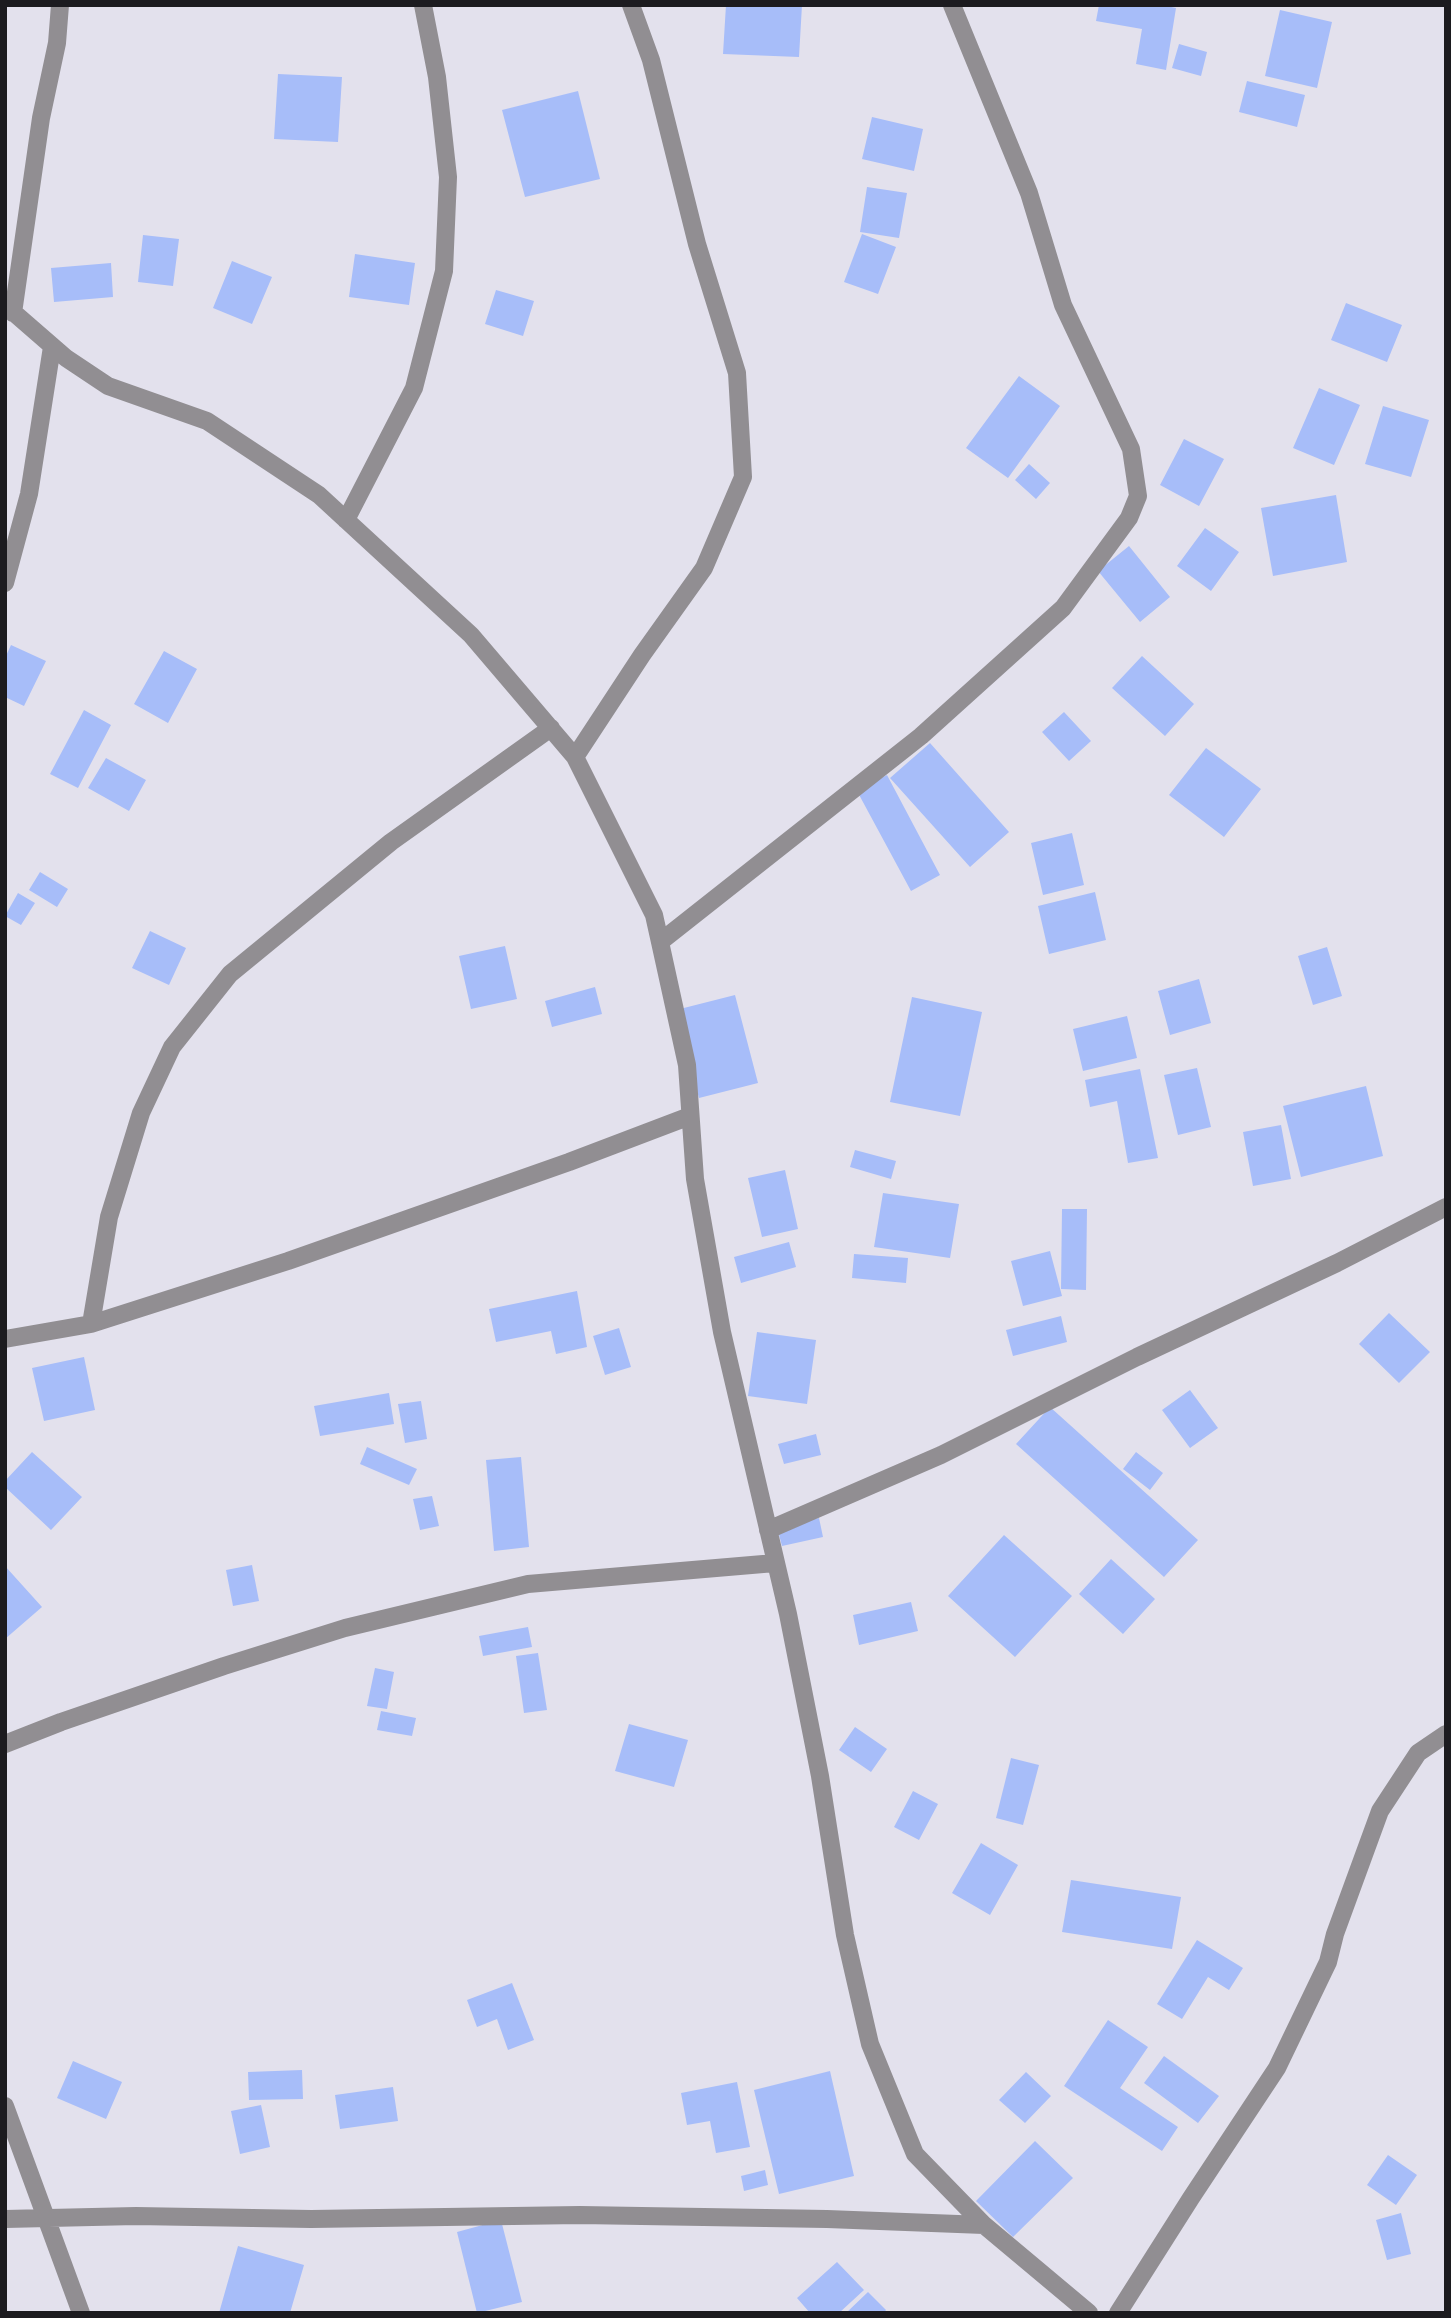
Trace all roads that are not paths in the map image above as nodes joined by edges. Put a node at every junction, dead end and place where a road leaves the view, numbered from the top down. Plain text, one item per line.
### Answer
1 (60, 5) edge
2 (423, 5) edge
3 (631, 5) edge
4 (952, 5) edge
5 (9, 309) edge
6 (52, 347) junction
7 (346, 520) junction
8 (5, 583) edge
9 (551, 728) junction
10 (575, 757) junction
11 (660, 942) junction
12 (690, 1116) junction
13 (1446, 1207) edge
14 (90, 1324) junction
15 (5, 1339) edge
16 (768, 1530) junction
17 (775, 1563) junction
18 (1446, 1734) edge
19 (5, 1744) edge
20 (5, 2106) edge
21 (47, 2218) junction
22 (5, 2219) edge
23 (984, 2225) junction
24 (81, 2313) edge
25 (1089, 2313) edge
26 (1118, 2313) edge

1 - 5 street
2 - 7 street
3 - 10 street
4 - 11 street
5 - 6 street
6 - 7 street
6 - 8 street
7 - 9 street
9 - 10 street
9 - 14 street
10 - 11 street
11 - 12 street
12 - 14 street
12 - 16 street
13 - 16 street
14 - 15 street
16 - 17 street
17 - 19 street
17 - 23 street
18 - 26 street
20 - 21 street
21 - 22 street
21 - 23 street
21 - 24 street
23 - 25 street

